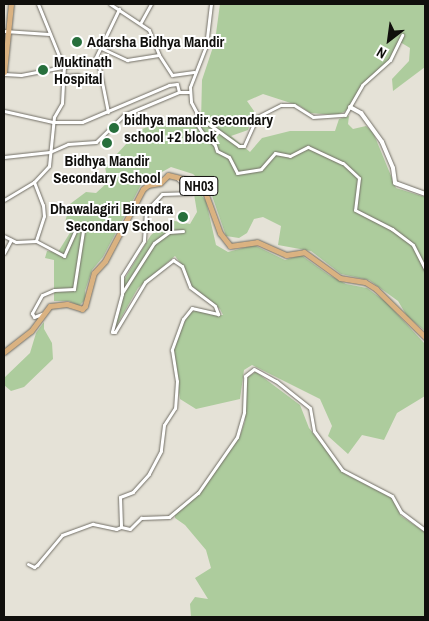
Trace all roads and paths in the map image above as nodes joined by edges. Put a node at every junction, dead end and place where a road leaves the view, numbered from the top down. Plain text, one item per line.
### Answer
1 (11, 4) edge
2 (38, 4) edge
3 (110, 4) edge
4 (151, 4) edge
5 (211, 4) edge
6 (119, 8) junction
7 (141, 22) junction
8 (6, 31) edge
9 (48, 34) junction
10 (402, 35) dead end
11 (101, 48) junction
12 (158, 55) junction
13 (97, 56) junction
14 (64, 68) junction
15 (194, 72) junction
16 (4, 73) edge
17 (64, 76) junction
18 (87, 82) dead end
19 (179, 92) junction
20 (189, 92) junction
21 (120, 107) junction
22 (350, 107) junction
23 (4, 111) edge
24 (108, 112) junction
25 (124, 115) junction
26 (199, 117) junction
27 (53, 122) junction
28 (50, 152) junction
29 (4, 157) edge
30 (174, 177) junction
31 (34, 182) junction
32 (425, 194) edge
33 (4, 200) edge
34 (183, 231) dead end
35 (4, 236) edge
36 (11, 240) junction
37 (36, 241) junction
38 (4, 253) edge
39 (425, 269) edge
40 (122, 294) junction
41 (46, 312) junction
42 (425, 337) edge
43 (4, 352) edge
44 (121, 527) junction
45 (425, 530) edge
46 (28, 564) dead end

1 - 8 main road
2 - 9 street
3 - 6 street
4 - 7 street
5 - 15 street
6 - 7 street
6 - 11 street
7 - 12 street
8 - 9 street
8 - 16 main road
9 - 14 street
10 - 22 street
11 - 12 street
11 - 13 street
12 - 15 street
13 - 14 street
13 - 24 street
14 - 16 street
14 - 17 street
15 - 20 street
17 - 18 street
17 - 27 street
19 - 20 street
19 - 21 street
19 - 25 street
20 - 26 street
21 - 24 street
21 - 25 street
22 - 26 street
22 - 32 street
23 - 27 street
24 - 27 street
25 - 28 street
26 - 39 street
27 - 28 street
28 - 29 street
28 - 31 street
30 - 40 street
30 - 41 main road, NH03
30 - 42 main road, NH03
31 - 33 street
31 - 37 street
34 - 40 street
35 - 36 street
36 - 37 street
36 - 38 street
37 - 41 street
40 - 44 street
41 - 43 main road
44 - 45 street
44 - 46 street

